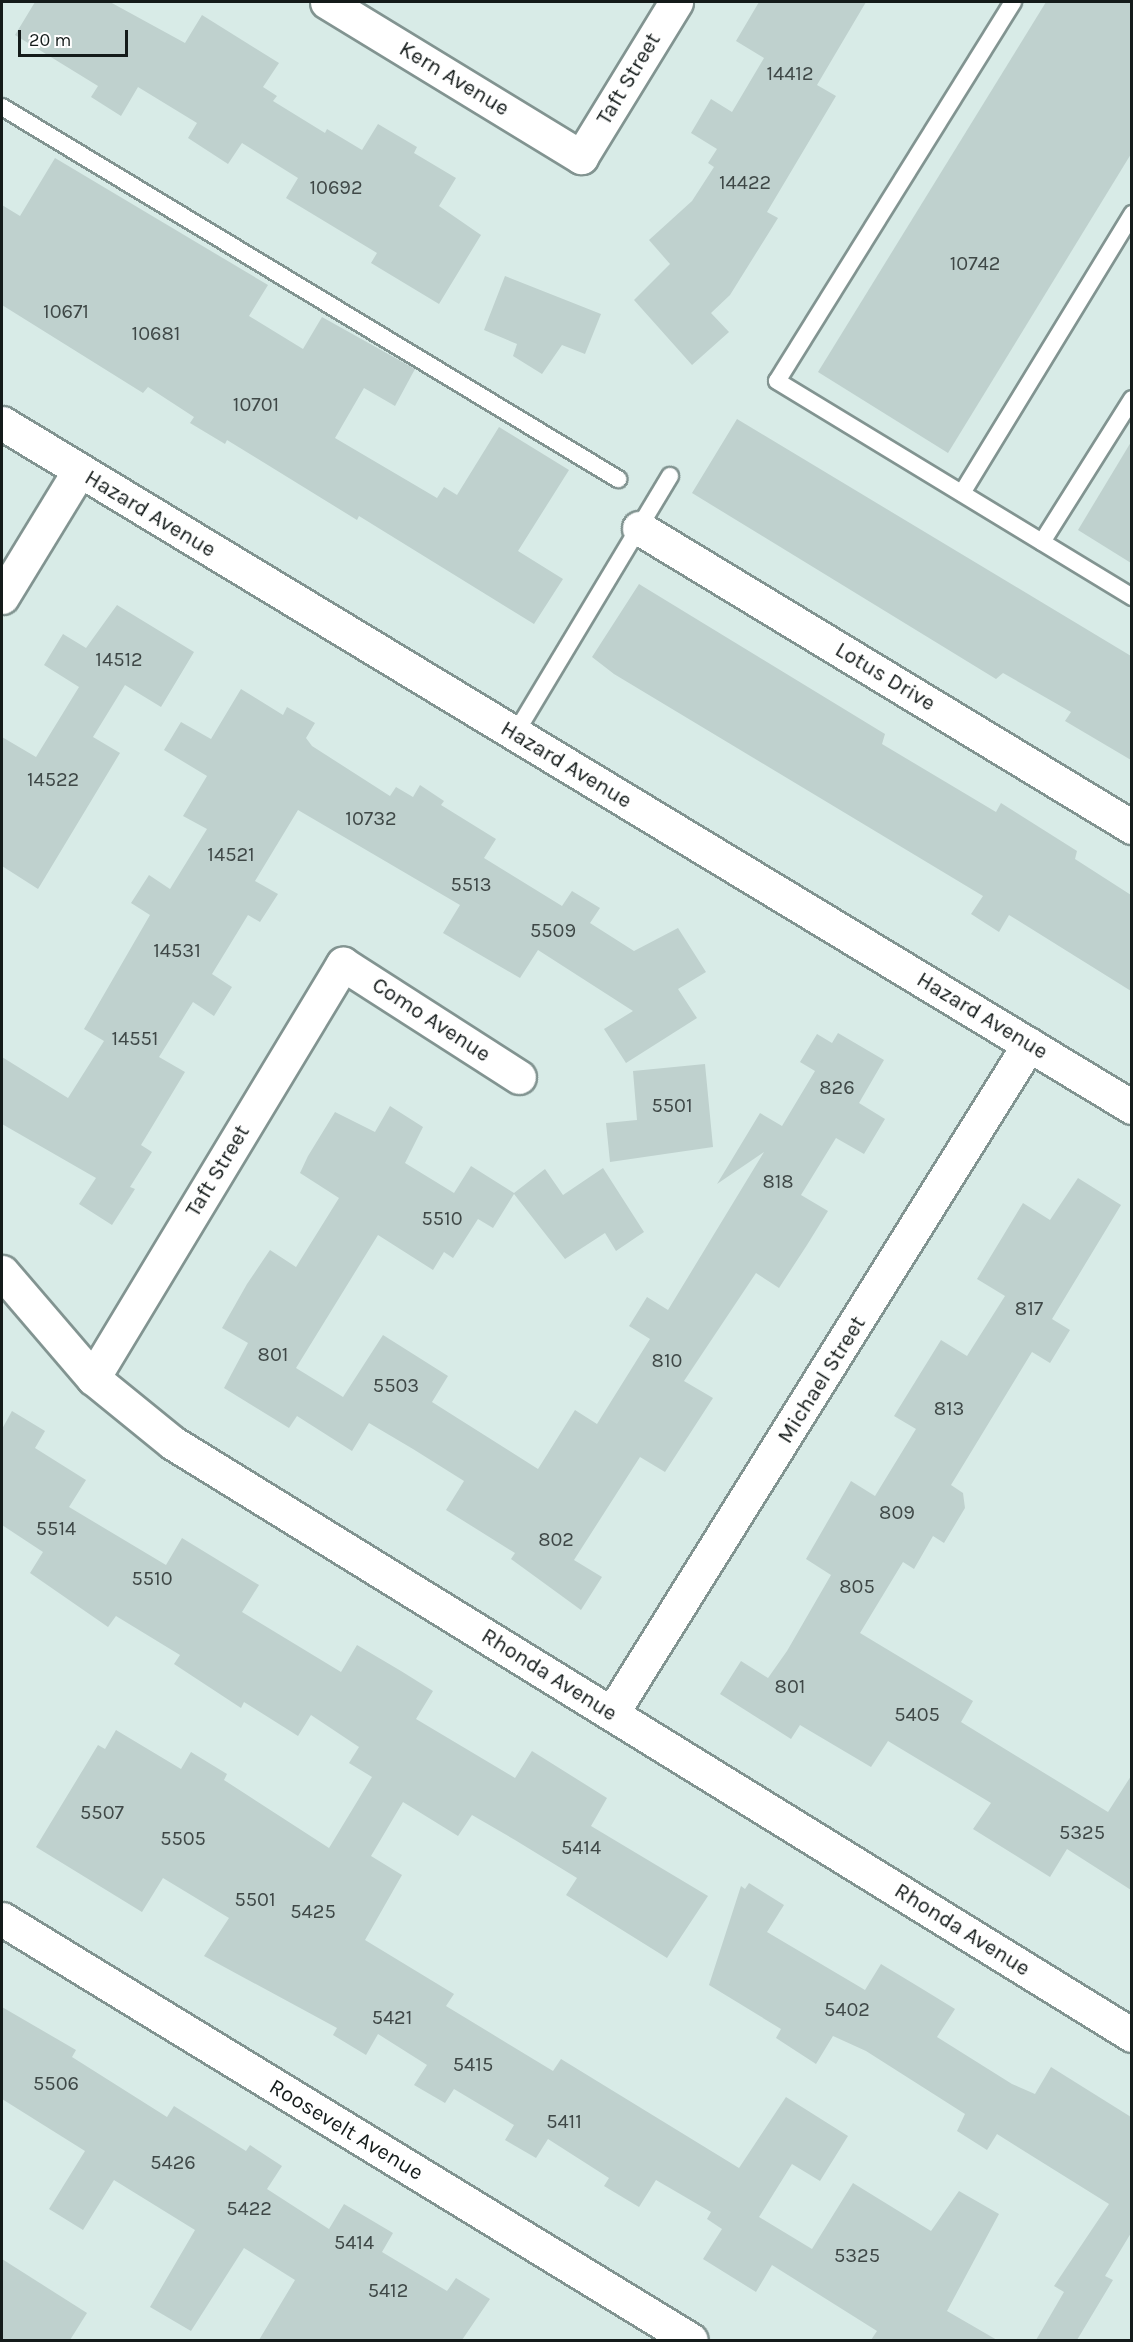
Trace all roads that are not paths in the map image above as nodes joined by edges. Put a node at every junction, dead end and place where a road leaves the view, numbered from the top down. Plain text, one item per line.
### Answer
1 (327, 2) edge
2 (676, 2) edge
3 (1013, 2) edge
4 (2, 107) edge
5 (581, 157) joint
6 (1131, 214) edge
7 (1131, 399) edge
8 (2, 423) edge
9 (80, 471) junction
10 (670, 476) dead end
11 (618, 479) dead end
12 (962, 493) junction
13 (639, 528) junction
14 (1042, 542) junction
15 (2, 597) edge
16 (1131, 597) edge
17 (515, 734) junction
18 (1131, 827) edge
19 (343, 964) joint
20 (1029, 1044) junction
21 (519, 1077) dead end
22 (1131, 1107) edge
23 (2, 1272) edge
24 (93, 1378) junction
25 (612, 1713) junction
26 (2, 1919) edge
27 (1131, 2035) edge
28 (691, 2340) edge

1 - 5 street, Kern Avenue
2 - 5 street, Taft Street
3 - 12 lane
4 - 11 lane
6 - 12 lane
7 - 14 lane
8 - 9 street, Hazard Avenue
9 - 15 street
9 - 17 street, Hazard Avenue
10 - 13 lane
12 - 14 lane
13 - 17 lane
13 - 18 street, Lotus Drive
14 - 16 lane
17 - 20 street, Hazard Avenue
19 - 21 street, Como Avenue
19 - 24 street, Taft Street
20 - 22 street, Hazard Avenue
20 - 25 street, Michael Street
23 - 24 street, Rhonda Avenue
24 - 25 street, Rhonda Avenue
25 - 27 street, Rhonda Avenue
26 - 28 street, Roosevelt Avenue

